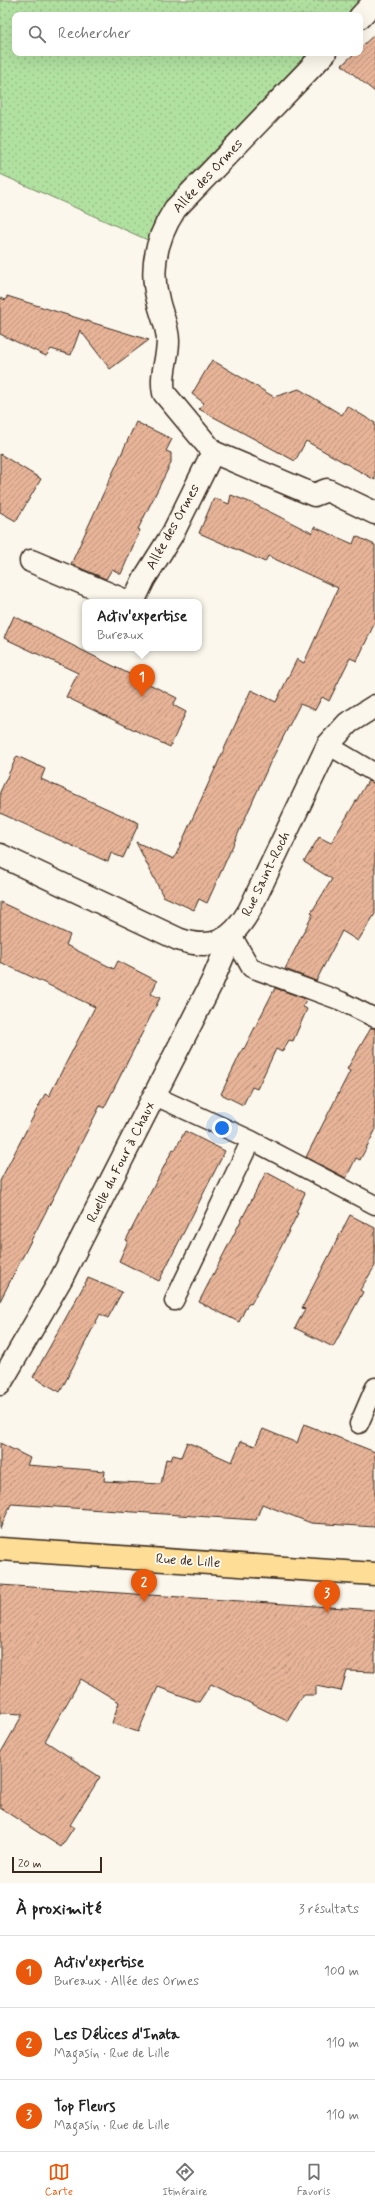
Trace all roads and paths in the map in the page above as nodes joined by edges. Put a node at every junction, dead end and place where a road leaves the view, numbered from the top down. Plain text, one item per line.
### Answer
1 (375, 1) edge
2 (363, 14) edge
3 (322, 56) edge
4 (213, 452) junction
5 (375, 513) edge
6 (31, 561) dead end
7 (121, 599) edge
8 (134, 599) edge
9 (375, 706) edge
10 (328, 745) junction
11 (375, 773) edge
12 (0, 855) edge
13 (232, 935) junction
14 (375, 1018) edge
15 (155, 1096) junction
16 (251, 1140) junction
17 (375, 1205) edge
18 (174, 1301) dead end
19 (0, 1384) edge
20 (375, 1387) edge
21 (359, 1424) dead end
22 (0, 1549) edge
23 (375, 1574) edge

1 - 2 street
3 - 4 street, Allée des Ormes
4 - 5 street, Allée des Ormes
4 - 8 street, Allée des Ormes
6 - 7 street
9 - 10 street, Rue Saint-Roch
10 - 11 lane
10 - 13 street, Rue Saint-Roch
12 - 13 street, Rue Saint-Roch
13 - 14 lane
13 - 15 street, Ruelle du Four à Chaux
15 - 16 lane
15 - 19 street, Ruelle du Four à Chaux
16 - 17 lane
16 - 18 lane
20 - 21 lane
22 - 23 main road, Rue de Lille

